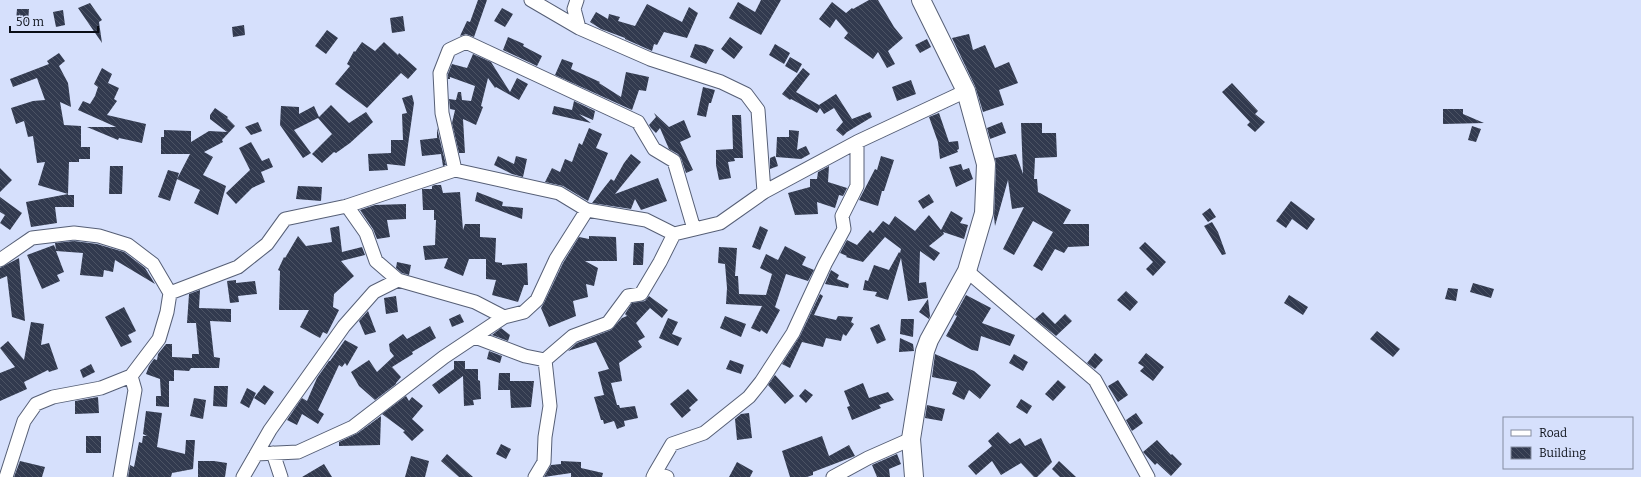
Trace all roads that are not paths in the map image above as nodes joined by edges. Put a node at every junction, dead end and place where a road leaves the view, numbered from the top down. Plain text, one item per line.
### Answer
1 (531, 0) edge
2 (577, 0) edge
3 (921, 0) edge
4 (579, 28) junction
5 (966, 91) junction
6 (857, 142) junction
7 (454, 170) junction
8 (764, 192) junction
9 (347, 206) junction
10 (587, 210) junction
11 (694, 229) junction
12 (674, 234) junction
13 (0, 260) edge
14 (967, 271) junction
15 (398, 280) junction
16 (170, 293) junction
17 (504, 317) junction
18 (475, 337) junction
19 (545, 360) junction
20 (131, 376) junction
21 (911, 439) junction
22 (273, 453) junction
23 (256, 454) junction
24 (658, 476) edge
25 (6, 477) edge
26 (120, 477) edge
27 (243, 477) edge
28 (282, 477) edge
29 (535, 477) edge
30 (833, 477) edge
31 (914, 477) edge
32 (1148, 477) edge

1 - 4 street
2 - 4 street
3 - 5 main road
4 - 8 street
5 - 6 street
5 - 14 main road
6 - 8 street
6 - 24 street
7 - 9 street
7 - 10 street
7 - 11 street
8 - 11 street
9 - 15 street
9 - 16 street
10 - 12 street
10 - 17 street
11 - 12 street
12 - 19 street
13 - 16 street
14 - 21 main road
14 - 32 street
15 - 17 street
15 - 23 street
16 - 20 street
17 - 18 street
18 - 19 street
18 - 22 street
19 - 29 street
20 - 25 street
20 - 26 street
21 - 30 street
21 - 31 main road
22 - 23 street
22 - 28 street
23 - 27 street

